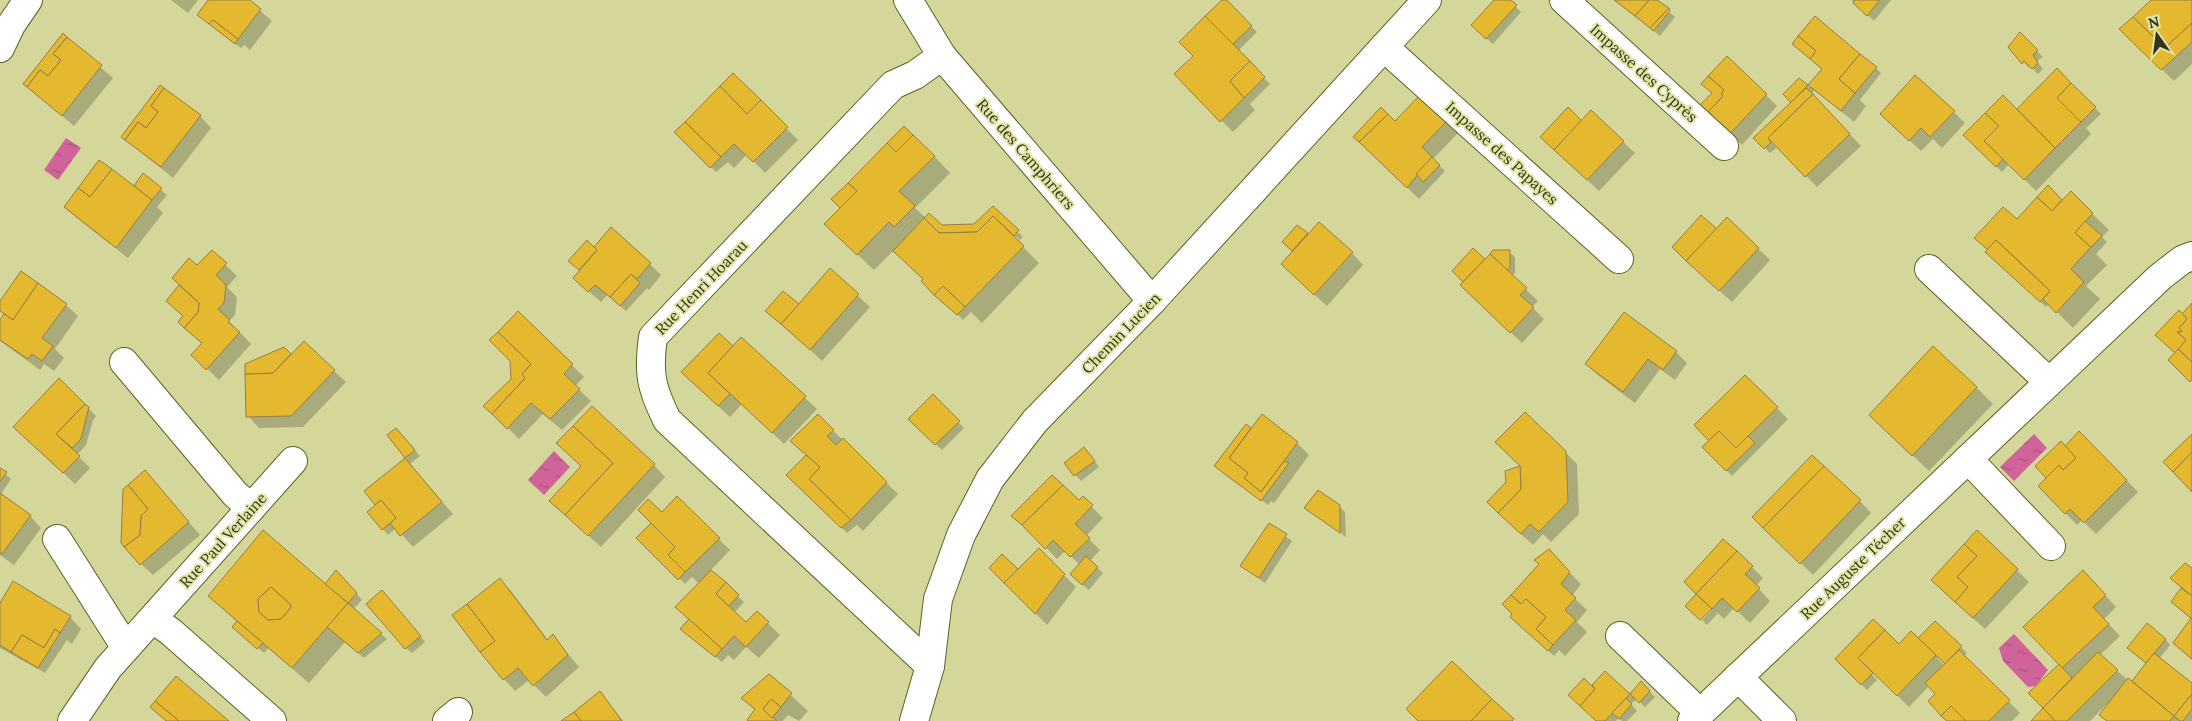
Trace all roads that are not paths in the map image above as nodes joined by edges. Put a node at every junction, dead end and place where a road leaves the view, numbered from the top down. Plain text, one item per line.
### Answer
1 (28, 0) edge
2 (908, 0) edge
3 (1427, 0) edge
4 (1564, 0) edge
5 (1384, 47) junction
6 (0, 48) edge
7 (942, 56) junction
8 (1724, 146) dead end
9 (2192, 256) edge
10 (1619, 259) dead end
11 (1929, 269) dead end
12 (1152, 301) junction
13 (124, 362) dead end
14 (2049, 382) junction
15 (1968, 459) junction
16 (293, 460) dead end
17 (251, 508) junction
18 (57, 539) dead end
19 (2051, 546) dead end
20 (153, 619) junction
21 (1620, 636) dead end
22 (126, 648) junction
23 (930, 666) junction
24 (1738, 677) junction
25 (1696, 717) edge
26 (72, 721) edge
27 (272, 721) edge
28 (914, 721) edge
29 (1782, 721) edge

1 - 6 street
2 - 7 street, Rue des Camphriers
3 - 5 street, Chemin Lucien
4 - 8 street, Impasse des Cyprès
5 - 10 street, Impasse des Papayes
5 - 12 street, Chemin Lucien
7 - 12 street, Rue des Camphriers
7 - 23 street, Rue Henri Hoarau
9 - 14 street, Rue Auguste Técher
11 - 14 street
12 - 23 street, Chemin Lucien
13 - 17 street
14 - 15 street, Rue Auguste Técher
15 - 19 street
15 - 24 street, Rue Auguste Técher
16 - 17 street, Rue Paul Verlaine
17 - 20 street, Rue Paul Verlaine
18 - 22 street
20 - 22 street, Rue Paul Verlaine
20 - 27 street
21 - 25 street, Rue Auguste Técher
22 - 26 street, Rue Paul Verlaine
23 - 28 street, Chemin Lucien
24 - 25 street, Rue Auguste Técher
24 - 29 street

